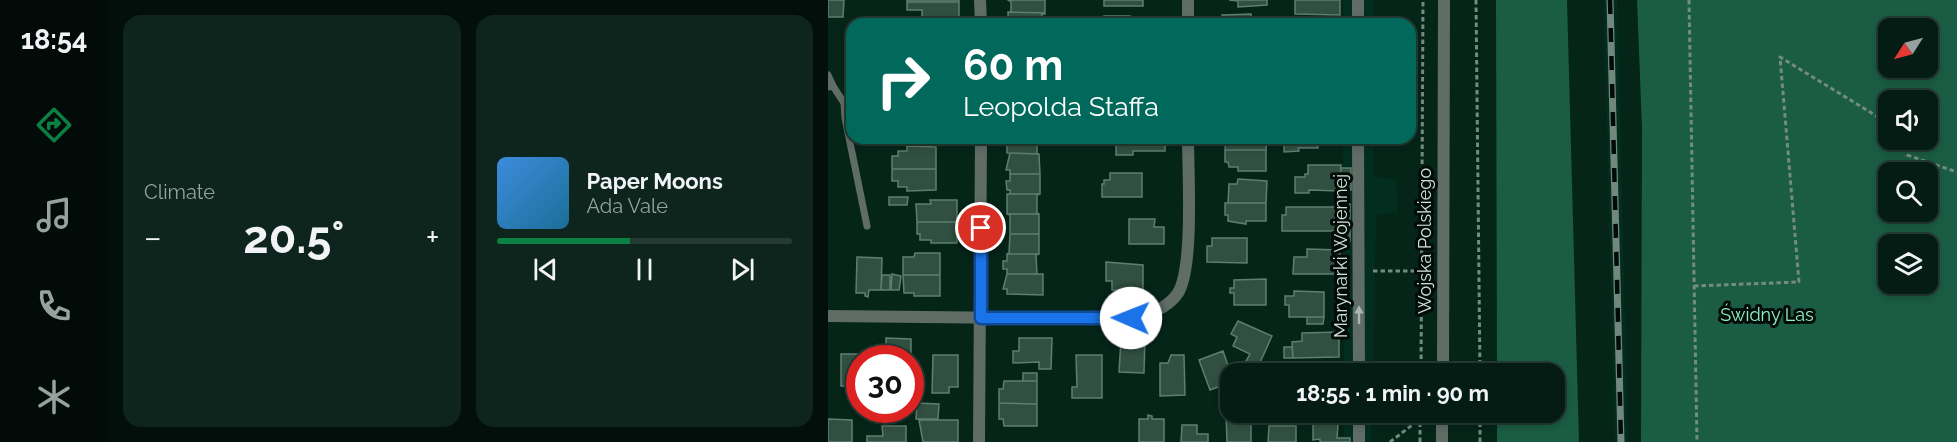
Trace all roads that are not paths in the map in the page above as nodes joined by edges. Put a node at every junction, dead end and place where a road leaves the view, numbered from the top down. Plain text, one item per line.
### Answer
1 (981, 0) edge
2 (1188, 0) edge
3 (1358, 0) edge
4 (1444, 0) edge
5 (981, 18) edge
6 (1188, 18) edge
7 (1358, 18) edge
8 (828, 75) edge
9 (831, 86) edge
10 (846, 123) edge
11 (850, 144) edge
12 (981, 144) edge
13 (1188, 144) edge
14 (1358, 144) edge
15 (867, 226) dead end
16 (828, 316) edge
17 (981, 318) junction
18 (1359, 363) edge
19 (1443, 363) edge
20 (1359, 423) edge
21 (1442, 423) edge
22 (979, 442) edge
23 (1359, 442) edge
24 (1442, 442) edge

1 - 5 street
2 - 6 street
3 - 7 street
4 - 19 street, Wojska Polskiego
8 - 9 lane
9 - 10 lane
11 - 15 lane
12 - 17 street
13 - 17 street
18 -> 14 street, Marynarki Wojennej
16 - 17 street
17 - 22 street
20 - 23 street
21 - 24 street

